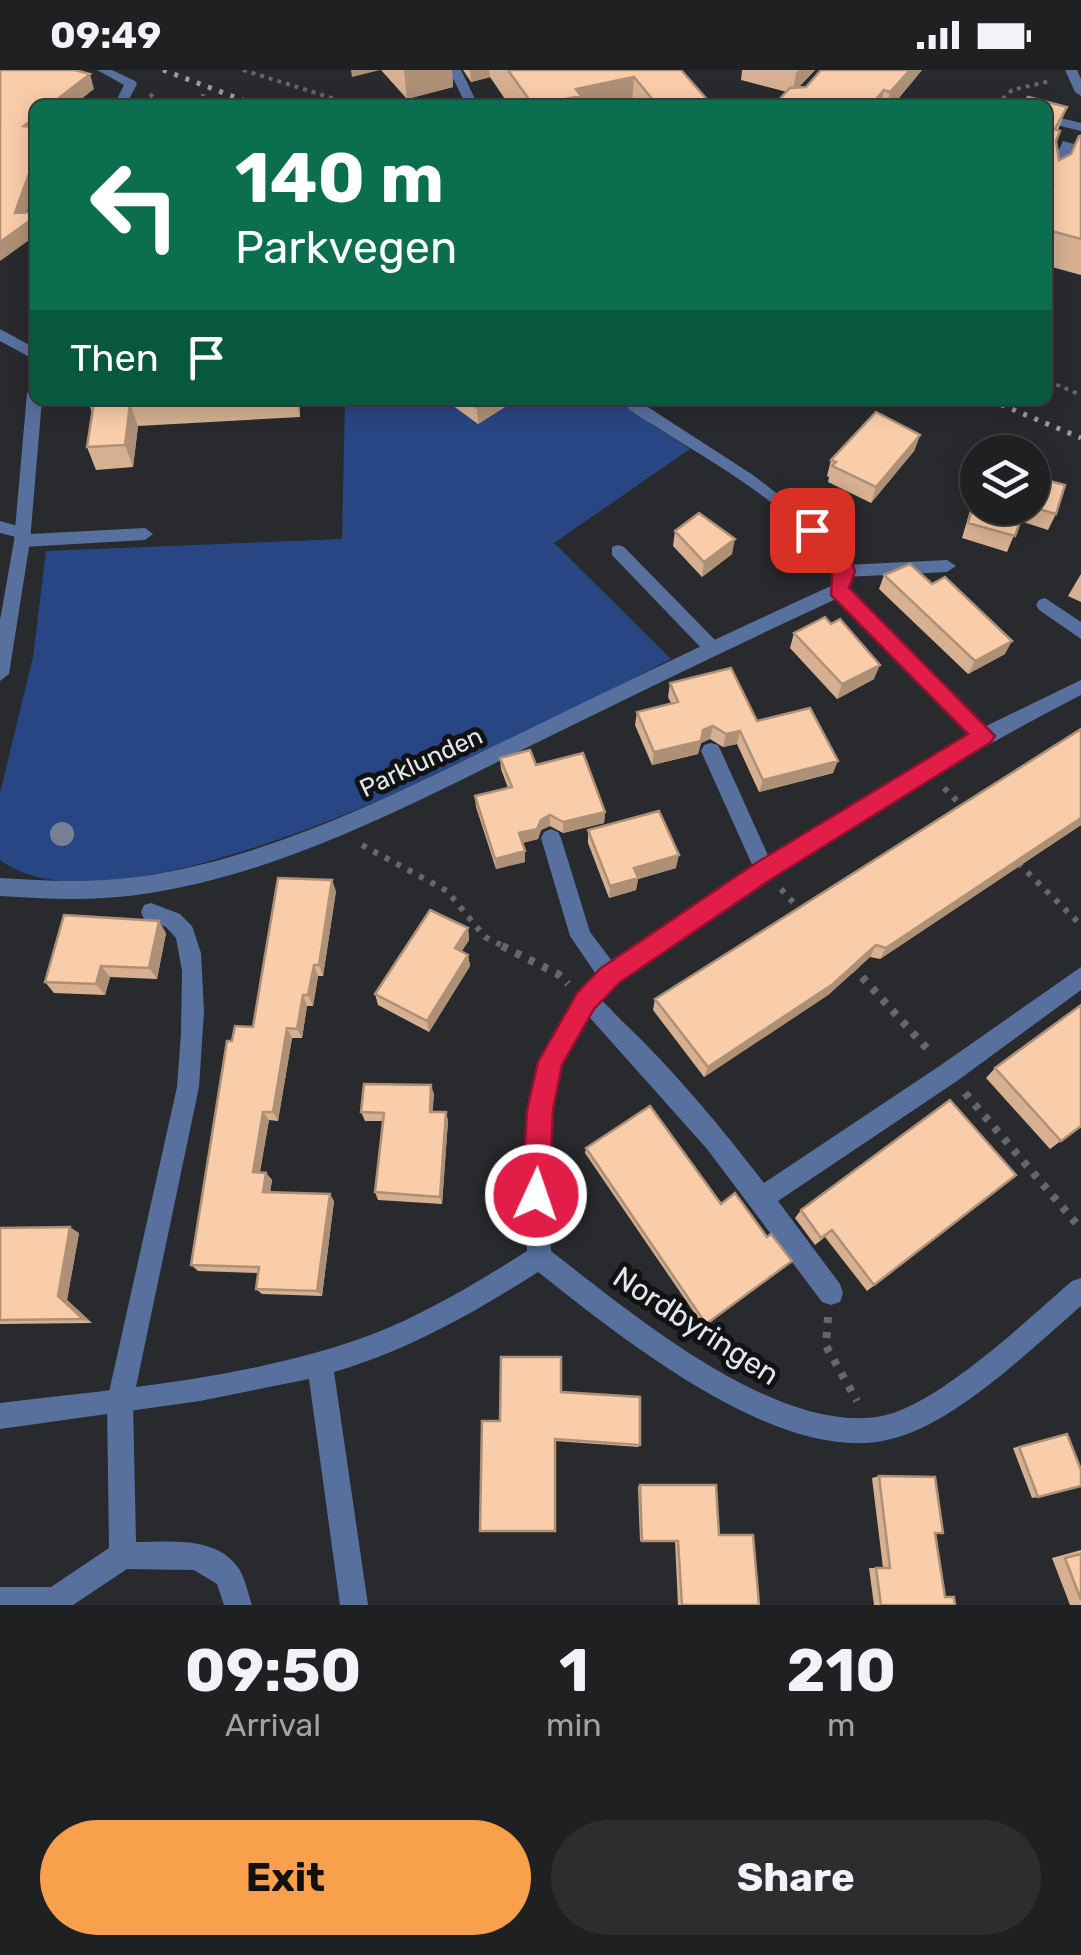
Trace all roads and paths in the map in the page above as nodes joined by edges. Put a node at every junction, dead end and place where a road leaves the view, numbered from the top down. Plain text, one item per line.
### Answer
1 (103, 70) edge
2 (243, 70) edge
3 (454, 70) edge
4 (1071, 70) edge
5 (1050, 81) dead end
6 (1081, 92) edge
7 (203, 94) dead end
8 (123, 100) edge
9 (202, 100) edge
10 (338, 100) edge
11 (469, 100) edge
12 (1001, 100) edge
13 (1052, 120) edge
14 (1081, 127) edge
15 (1075, 145) edge
16 (1052, 179) edge
17 (0, 334) edge
18 (30, 352) edge
19 (1052, 384) edge
20 (1081, 395) edge
21 (34, 405) edge
22 (633, 405) edge
23 (0, 527) edge
24 (145, 534) dead end
25 (22, 537) junction
26 (618, 552) dead end
27 (946, 566) dead end
28 (842, 580) junction
29 (1045, 605) dead end
30 (1081, 632) edge
31 (712, 648) junction
32 (0, 674) edge
33 (1077, 692) edge
34 (984, 736) junction
35 (711, 751) dead end
36 (926, 771) junction
37 (968, 813) edge
38 (336, 828) junction
39 (551, 838) dead end
40 (1010, 855) edge
41 (764, 870) junction
42 (0, 887) edge
43 (151, 912) dead end
44 (1081, 925) edge
45 (817, 928) edge
46 (844, 957) edge
47 (610, 976) junction
48 (1081, 977) edge
49 (586, 1001) junction
50 (949, 1073) junction
51 (762, 1198) junction
52 (1081, 1229) edge
53 (539, 1257) junction
54 (1081, 1290) edge
55 (831, 1293) joint
56 (320, 1363) junction
57 (120, 1401) junction
58 (0, 1416) edge
59 (887, 1429) junction
60 (123, 1555) junction
61 (0, 1600) edge
62 (238, 1605) edge
63 (354, 1605) edge

1 - 8 street
2 - 10 path
3 - 11 street
4 - 6 street
5 - 12 path
7 - 9 path
13 - 14 street
15 - 16 street
17 - 18 street
19 - 20 path
21 - 25 street
22 - 28 street
23 - 25 street
24 - 25 street
25 - 32 street
26 - 31 street
27 - 28 street
28 - 31 street, Parklunden
28 - 34 street
29 - 30 street
31 - 38 street, Parklunden
33 - 34 street
34 - 36 street
35 - 41 street
36 - 37 path
36 - 41 street
38 - 42 street, Parklunden
38 - 49 path
39 - 47 street
40 - 44 path
41 - 45 path
41 - 47 street
43 - 57 street
46 - 50 path
47 - 49 street
48 - 50 street
49 - 51 street
49 - 53 street
50 - 51 street
50 - 52 path
51 - 55 street
53 - 56 street
53 - 59 street, Nordbyringen
54 - 59 street, Nordbyringen
55 - 59 path
56 - 57 street
56 - 63 street
57 - 58 street
57 - 60 street
60 - 61 street
60 - 62 street

